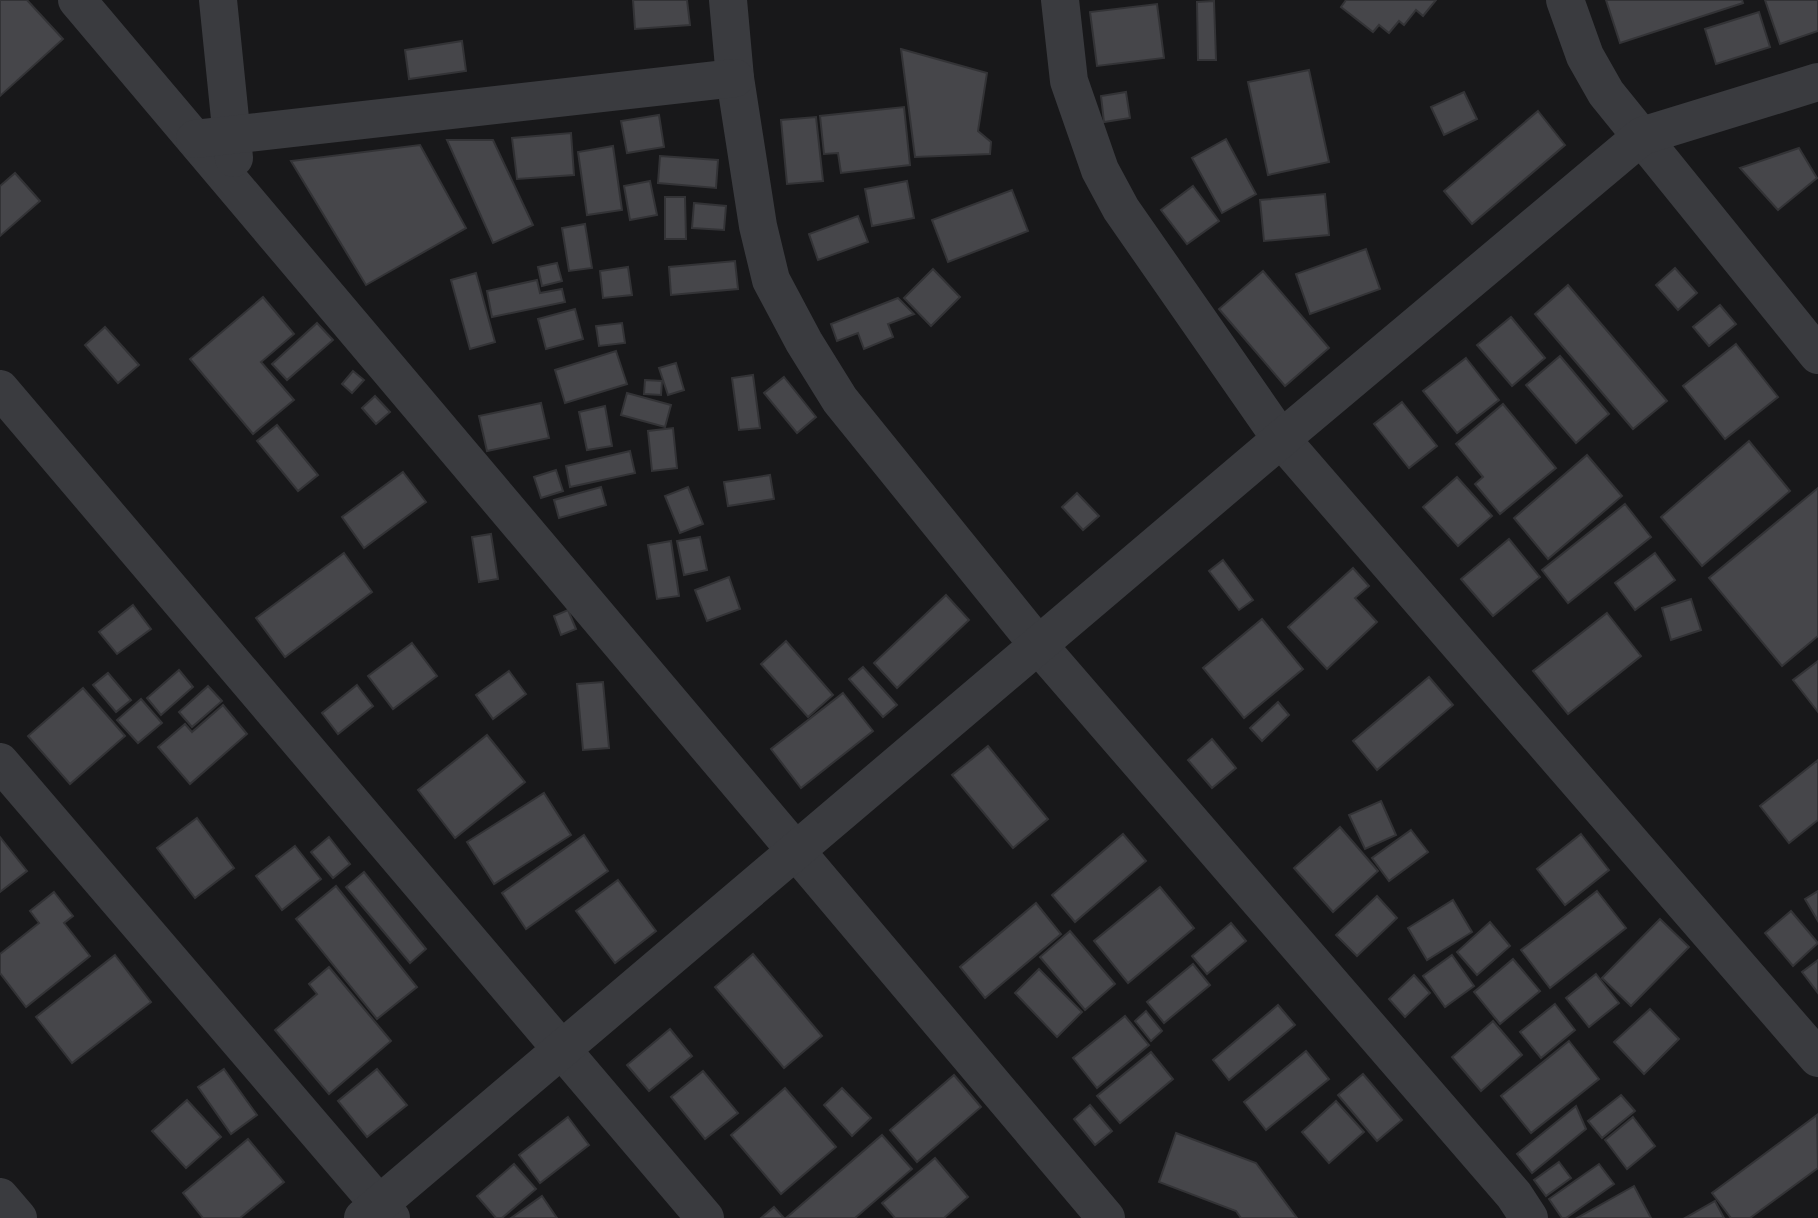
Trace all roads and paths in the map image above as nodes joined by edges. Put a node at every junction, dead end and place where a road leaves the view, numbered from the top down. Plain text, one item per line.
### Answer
1 (77, 0) edge
2 (218, 0) edge
3 (728, 0) edge
4 (1060, 0) edge
5 (1565, 0) edge
6 (735, 78) junction
7 (1818, 82) edge
8 (1642, 136) junction
9 (213, 137) junction
10 (1818, 355) edge
11 (0, 389) edge
12 (1281, 439) junction
13 (1039, 646) junction
14 (0, 762) edge
15 (797, 851) junction
16 (561, 1050) junction
17 (1818, 1058) edge
18 (0, 1197) edge
19 (378, 1213) edge
20 (18, 1218) edge
21 (705, 1218) edge
22 (1106, 1218) edge
23 (1530, 1218) edge

1 - 9 street
2 - 9 street
3 - 6 street
4 - 12 street
5 - 8 street
6 - 9 street
6 - 13 street
7 - 8 street
8 - 10 street
8 - 12 street
9 - 15 street
11 - 16 street
12 - 13 street
12 - 17 street
13 - 15 street
13 - 23 street
14 - 19 street
15 - 16 street
15 - 22 street
16 - 19 street
16 - 21 street
18 - 20 street

